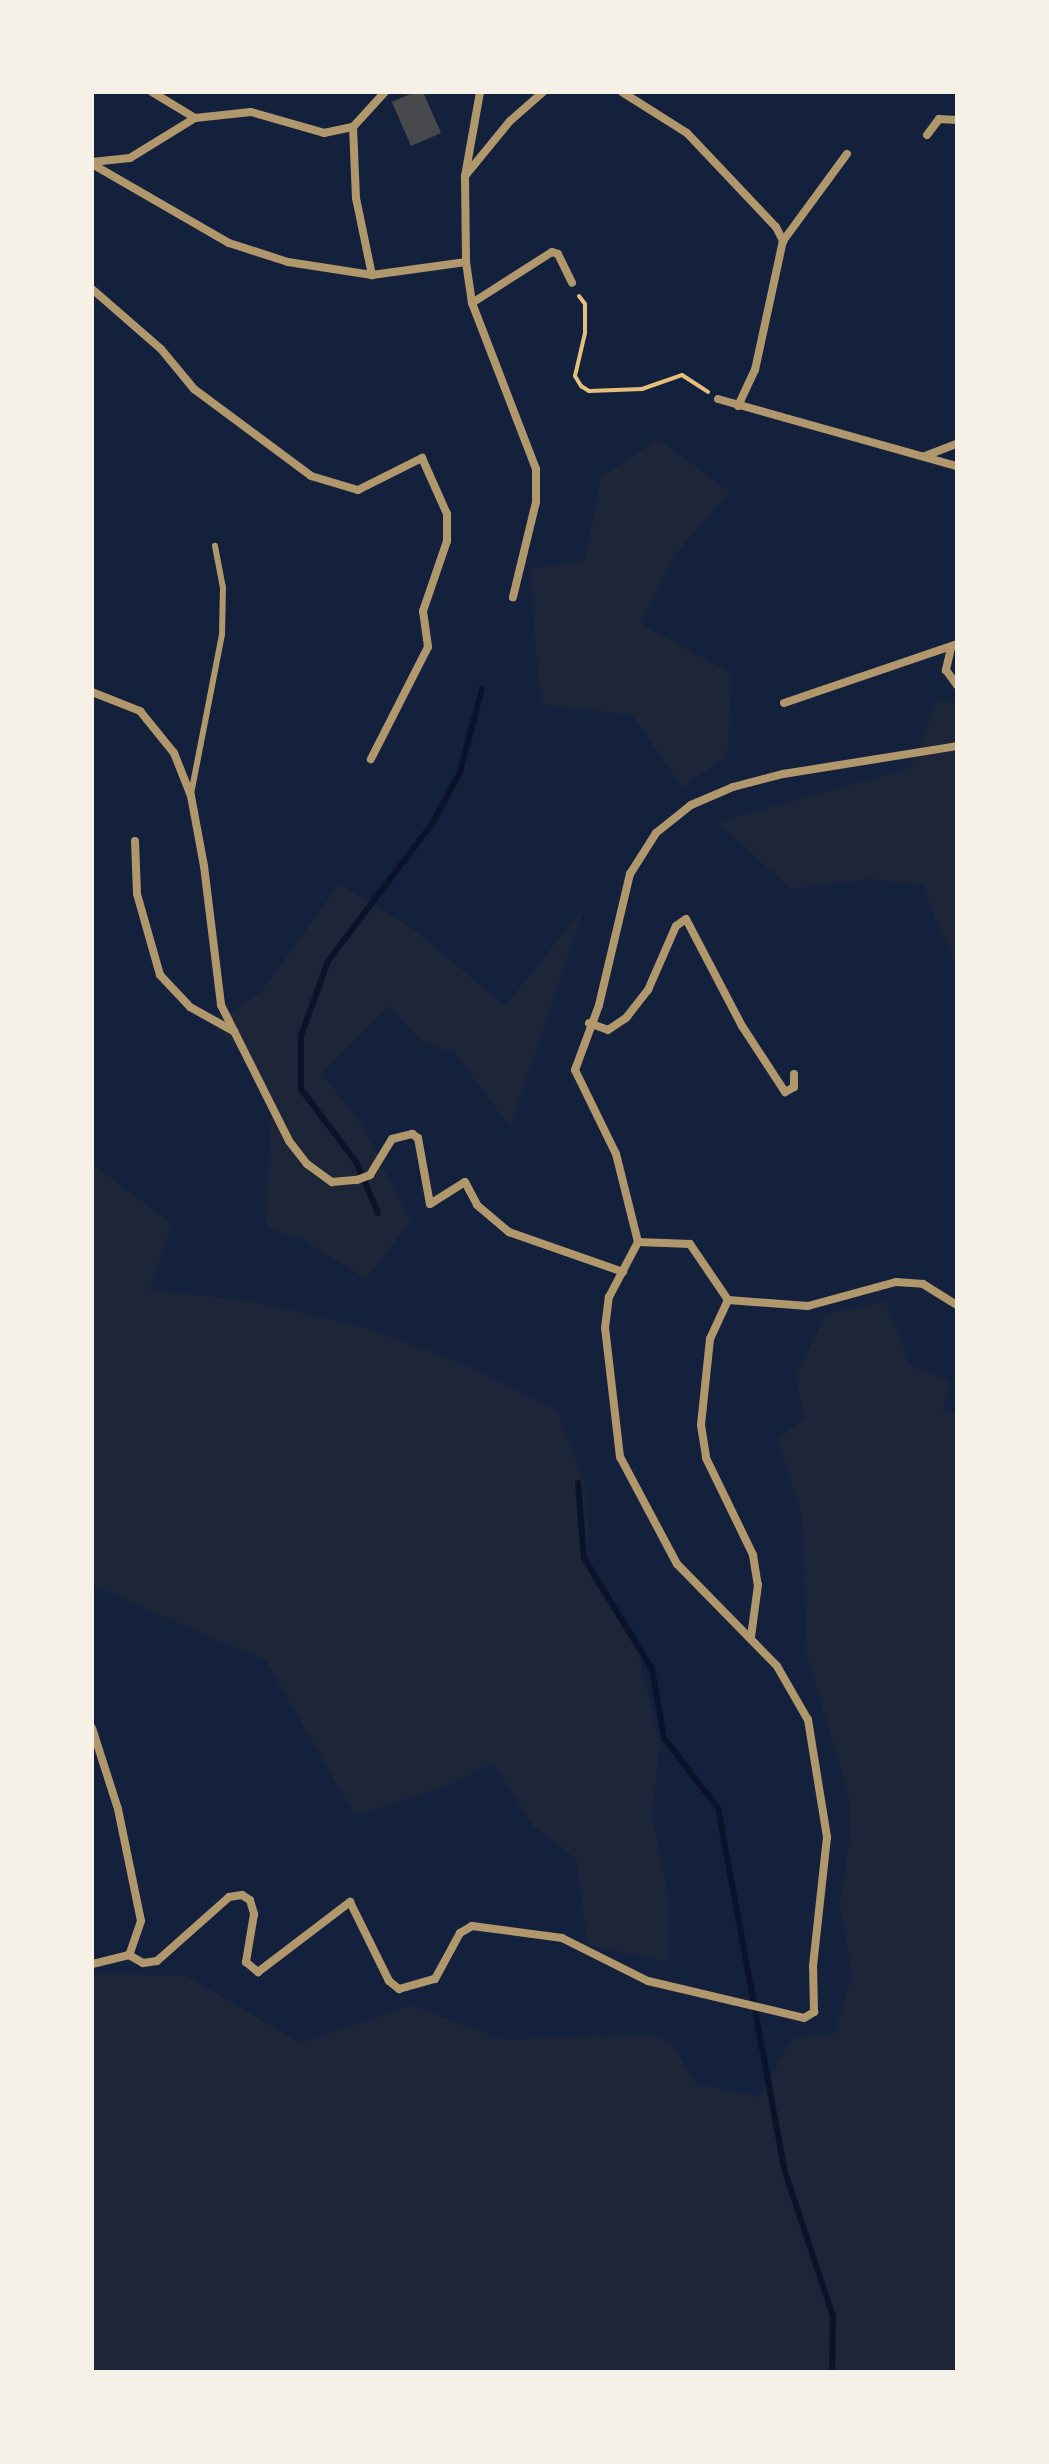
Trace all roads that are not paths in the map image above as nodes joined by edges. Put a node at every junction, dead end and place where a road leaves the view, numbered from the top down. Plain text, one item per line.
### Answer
1 (152, 92) edge
2 (385, 92) edge
3 (480, 92) edge
4 (543, 92) edge
5 (622, 92) edge
6 (195, 118) junction
7 (957, 120) edge
8 (353, 127) junction
9 (927, 135) dead end
10 (847, 154) dead end
11 (92, 163) edge
12 (465, 176) junction
13 (783, 241) junction
14 (466, 262) junction
15 (372, 275) junction
16 (572, 283) road end
17 (92, 289) edge
18 (472, 303) junction
19 (718, 399) road end
20 (738, 406) junction
21 (957, 444) edge
22 (925, 456) junction
23 (957, 466) edge
24 (215, 546) dead end
25 (513, 597) dead end
26 (954, 646) edge
27 (957, 685) edge
28 (92, 692) edge
29 (784, 703) dead end
30 (957, 746) edge
31 (371, 759) dead end
32 (191, 796) junction
33 (135, 841) dead end
34 (589, 1023) junction
35 (236, 1032) junction
36 (794, 1074) dead end
37 (638, 1242) junction
38 (623, 1272) junction
39 (728, 1300) junction
40 (957, 1305) edge
41 (751, 1637) junction
42 (92, 1728) edge
43 (129, 1955) junction
44 (92, 1964) edge

1 - 6 street
2 - 8 street
3 - 12 street
4 - 12 street
5 - 13 street
6 - 8 street
6 - 11 street
7 - 9 street
8 - 15 street
10 - 13 street
11 - 15 street
12 - 14 street
13 - 20 street
14 - 15 street
14 - 18 street
16 - 18 street
17 - 31 street
18 - 25 street
19 - 20 street
20 - 22 street
21 - 22 street
22 - 23 street
24 - 32 lane
26 - 27 street
26 - 29 street
28 - 32 street
30 - 34 street
32 - 35 street
33 - 35 street
34 - 36 street
34 - 37 street
35 - 38 street
37 - 38 street
37 - 39 street
38 - 41 street
39 - 40 street
39 - 41 street
41 - 43 street
42 - 43 street
43 - 44 street

